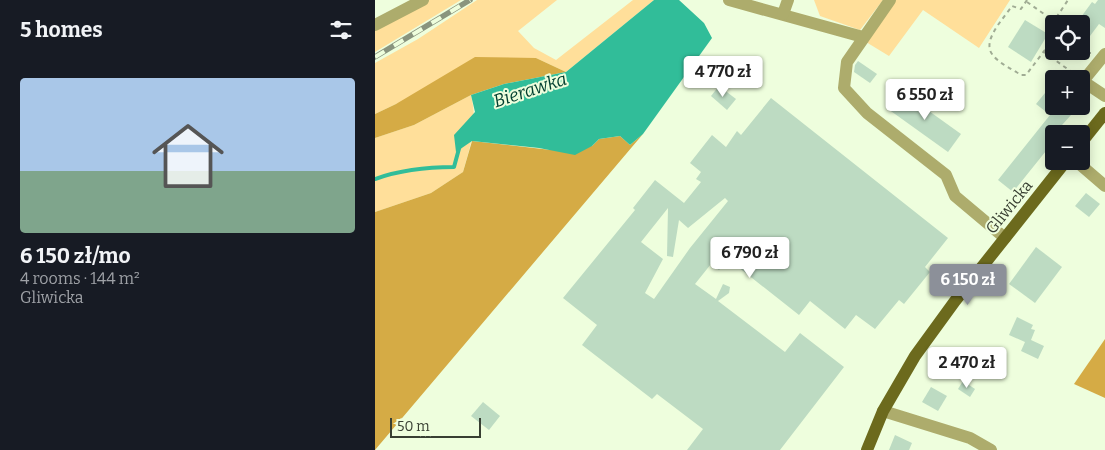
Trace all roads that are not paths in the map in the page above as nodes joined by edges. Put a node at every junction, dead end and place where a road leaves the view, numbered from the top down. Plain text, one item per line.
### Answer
1 (423, 0) edge
2 (729, 0) edge
3 (789, 0) edge
4 (890, 0) edge
5 (783, 14) junction
6 (377, 21) edge
7 (863, 37) junction
8 (1105, 54) edge
9 (1089, 70) edge
10 (1090, 86) edge
11 (1105, 96) edge
12 (1105, 113) edge
13 (1090, 132) edge
14 (1060, 170) edge
15 (1086, 170) edge
16 (1105, 186) edge
17 (1005, 238) junction
18 (883, 411) junction
19 (867, 450) edge
20 (991, 450) edge

1 - 6 street
2 - 5 street
3 - 5 street
4 - 7 street
5 - 7 street
7 - 17 street
8 - 9 street
10 - 11 street
12 - 13 main road
14 - 17 main road, Gliwicka
15 - 16 street
17 - 18 main road, Gliwicka
18 - 19 main road, Gliwicka
18 - 20 street

